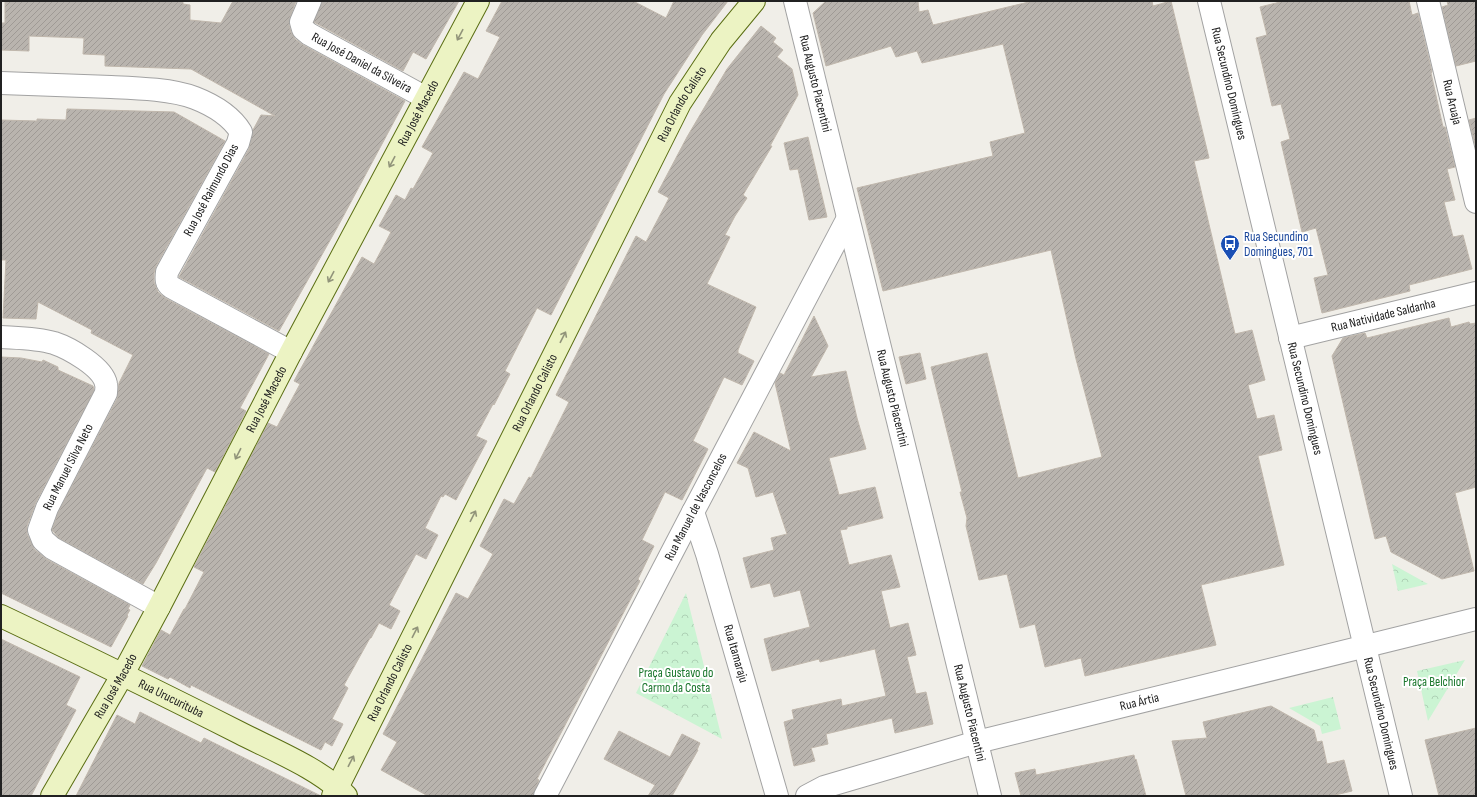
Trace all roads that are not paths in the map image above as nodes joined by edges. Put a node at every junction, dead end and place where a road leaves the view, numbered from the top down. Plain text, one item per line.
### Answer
1 (310, 1) edge
2 (478, 1) edge
3 (754, 1) edge
4 (794, 1) edge
5 (1209, 1) edge
6 (1428, 1) edge
7 (1, 83) edge
8 (426, 98) junction
9 (1476, 202) edge
10 (848, 218) junction
11 (1476, 293) edge
12 (1, 338) edge
13 (1290, 338) junction
14 (291, 352) junction
15 (693, 512) junction
16 (159, 607) junction
17 (1, 616) edge
18 (1476, 619) edge
19 (1364, 647) junction
20 (123, 674) junction
21 (977, 742) junction
22 (339, 793) edge
23 (52, 796) edge
24 (545, 796) edge
25 (777, 796) edge
26 (807, 796) edge
27 (990, 796) edge
28 (1400, 796) edge

1 - 8 street, Rua José Daniel da Silveira
2 -> 8 street, Rua José Macedo
22 -> 3 street, Rua Orlando Calisto
4 - 10 street, Rua Augusto Piacentini
5 - 13 street, Rua Secundino Domingues
6 - 9 street, Rua Aruaja
7 - 14 street, Rua José Raimundo Dias
8 -> 14 street, Rua José Macedo
10 - 15 street, Rua Manuel de Vasconcelos
10 - 21 street, Rua Augusto Piacentini
11 - 13 street, Rua Natividade Saldanha
12 - 16 street, Rua Manuel Silva Neto
13 - 19 street, Rua Secundino Domingues
14 -> 16 street, Rua José Macedo
15 - 24 street, Rua Manuel de Vasconcelos
15 - 25 street, Rua Itamaraju
16 - 20 street, Rua José Macedo
17 - 20 street, Rua Urucurituba
18 - 19 street, Rua Ártia
19 - 21 street, Rua Ártia
19 - 28 street, Rua Secundino Domingues
20 - 22 street, Rua Urucurituba
20 - 23 street, Rua José Macedo
21 - 26 street, Rua Ártia
21 - 27 street, Rua Augusto Piacentini

